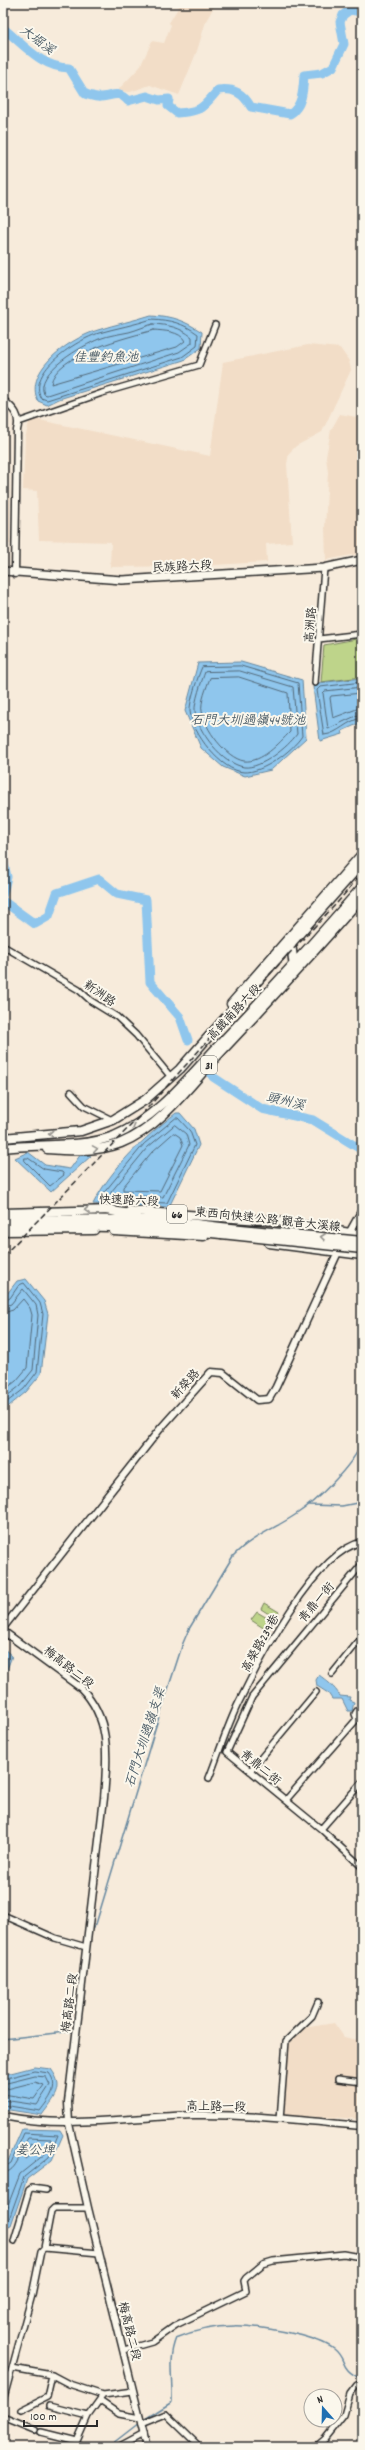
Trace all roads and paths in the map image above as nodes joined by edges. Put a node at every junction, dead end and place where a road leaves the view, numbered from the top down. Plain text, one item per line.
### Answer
1 (215, 325) dead end
2 (3, 400) edge
3 (19, 422) junction
4 (362, 560) edge
5 (324, 568) junction
6 (3, 571) edge
7 (15, 574) junction
8 (362, 634) edge
9 (319, 639) junction
10 (315, 683) dead end
11 (362, 854) edge
12 (362, 863) edge
13 (362, 887) edge
14 (362, 897) edge
15 (302, 928) junction
16 (322, 934) junction
17 (291, 941) junction
18 (3, 946) edge
19 (294, 965) junction
20 (269, 970) junction
21 (294, 974) junction
22 (282, 978) junction
23 (172, 1074) junction
24 (71, 1092) dead end
25 (113, 1120) junction
26 (3, 1138) edge
27 (14, 1147) junction
28 (3, 1148) edge
29 (106, 1210) junction
30 (362, 1210) edge
31 (3, 1213) edge
32 (7, 1222) edge
33 (163, 1224) junction
34 (103, 1230) junction
35 (221, 1230) junction
36 (3, 1231) edge
37 (349, 1233) junction
38 (362, 1235) edge
39 (362, 1241) edge
40 (362, 1249) edge
41 (338, 1253) junction
42 (362, 1255) edge
43 (362, 1542) edge
44 (362, 1564) edge
45 (3, 1630) edge
46 (362, 1637) edge
47 (279, 1662) joint
48 (332, 1674) dead end
49 (316, 1692) dead end
50 (362, 1710) edge
51 (359, 1719) edge
52 (250, 1770) junction
53 (209, 1778) dead end
54 (362, 1782) edge
55 (286, 1800) junction
56 (321, 1829) junction
57 (362, 1867) edge
58 (3, 1915) edge
59 (84, 1946) junction
60 (318, 2002) dead end
61 (338, 2079) dead end
62 (362, 2082) edge
63 (3, 2116) edge
64 (280, 2119) junction
65 (69, 2124) junction
66 (362, 2126) edge
67 (46, 2190) dead end
68 (88, 2208) junction
69 (14, 2241) dead end
70 (44, 2248) junction
71 (99, 2253) junction
72 (355, 2256) dead end
73 (124, 2350) junction
74 (12, 2368) junction
75 (3, 2374) edge
76 (52, 2375) junction
77 (10, 2376) junction
78 (362, 2386) edge
79 (133, 2391) junction
80 (103, 2395) junction
81 (3, 2401) edge
82 (100, 2401) junction
83 (49, 2406) dead end
84 (21, 2410) dead end
85 (88, 2416) junction
86 (3, 2417) edge
87 (140, 2421) junction
88 (35, 2430) dead end
89 (41, 2432) dead end
90 (144, 2433) junction
91 (118, 2447) edge
92 (148, 2447) edge
93 (200, 2447) edge
94 (304, 2447) edge

1 - 3 street
2 - 3 street
3 - 7 street
4 - 5 main road, 民族路六段
5 - 7 main road, 民族路六段
5 - 9 street, 高洲路
6 - 7 main road, 民族路六段
8 - 9 street
9 - 10 street, 高洲路
11 - 15 main road, 高鐵南路六段 / 31
12 - 15 main road, 高鐵南路六段 / 31
13 - 16 main road, 高鐵南路六段 / 31
14 - 21 main road, 高鐵南路六段 / 31
15 - 16 main road
15 - 17 main road, 高鐵南路六段 / 31
16 - 19 main road, 高鐵南路六段 / 31
17 - 19 main road
17 - 20 main road, 高鐵南路六段 / 31
17 - 23 main road, 高鐵南路六段 / 31
18 - 23 street, 新洲路
19 - 21 main road
19 - 22 main road, 高鐵南路六段 / 31
20 - 22 main road
20 - 23 main road, 高鐵南路六段 / 31
27 -> 21 main road, 高鐵南路六段 / 31
27 -> 22 main road, 高鐵南路六段 / 31
23 - 25 main road, 高鐵南路六段 / 31
24 - 25 street
25 -> 26 main road, 高鐵南路六段 / 31
27 - 28 main road, 高鐵南路六段 / 31
29 -> 31 main road, 快速路六段 / 66
29 - 33 main road
29 - 37 main road, 快速路六段 / 66
30 - 37 street, 新榮路
32 - 33 main road, 東西向快速公路 觀音大溪線 / 66
33 - 34 main road
33 - 35 main road, 東西向快速公路 觀音大溪線 / 66
34 - 36 main road, 66
34 - 41 main road, 66
39 -> 35 main road, 東西向快速公路 觀音大溪線 / 66, bridge
35 - 40 main road, 東西向快速公路 觀音大溪線 / 66, bridge
37 - 38 main road, 66
37 - 41 street, 新榮路
41 - 42 main road, 66
41 - 45 street, 新榮路
43 - 53 street, 高榮路239巷
44 - 47 street, 青鼎一街
45 - 59 street, 梅高路二段
46 - 48 street
47 - 52 street, 青鼎二街
49 - 52 street
50 - 51 street
51 - 55 street
52 - 55 street, 青鼎二街
54 - 56 street
55 - 56 street, 青鼎二街
56 - 57 street, 青鼎二街
58 - 59 street
59 - 65 street, 梅高路二段
60 - 64 street
61 - 62 street
63 - 65 street, 高上路一段
64 - 65 street, 高上路一段
64 - 66 street, 高上路一段
65 - 68 street, 梅高路二段
67 - 69 street
68 - 70 street
68 - 71 street, 梅高路二段
70 - 71 street
70 - 74 street
71 - 73 street, 梅高路二段
72 - 73 street
73 - 79 street, 梅高路二段
74 - 76 street
74 - 77 street
75 - 77 street
76 - 80 street
76 - 84 street
77 - 81 street
78 - 94 street
79 - 80 street
79 - 87 street, 梅高路二段
80 - 82 street
82 - 85 street
82 - 87 street
83 - 85 street
85 - 89 street
86 - 88 street
87 - 90 street, 梅高路二段
87 - 93 street
90 - 91 street
90 - 92 street, 梅高路二段

